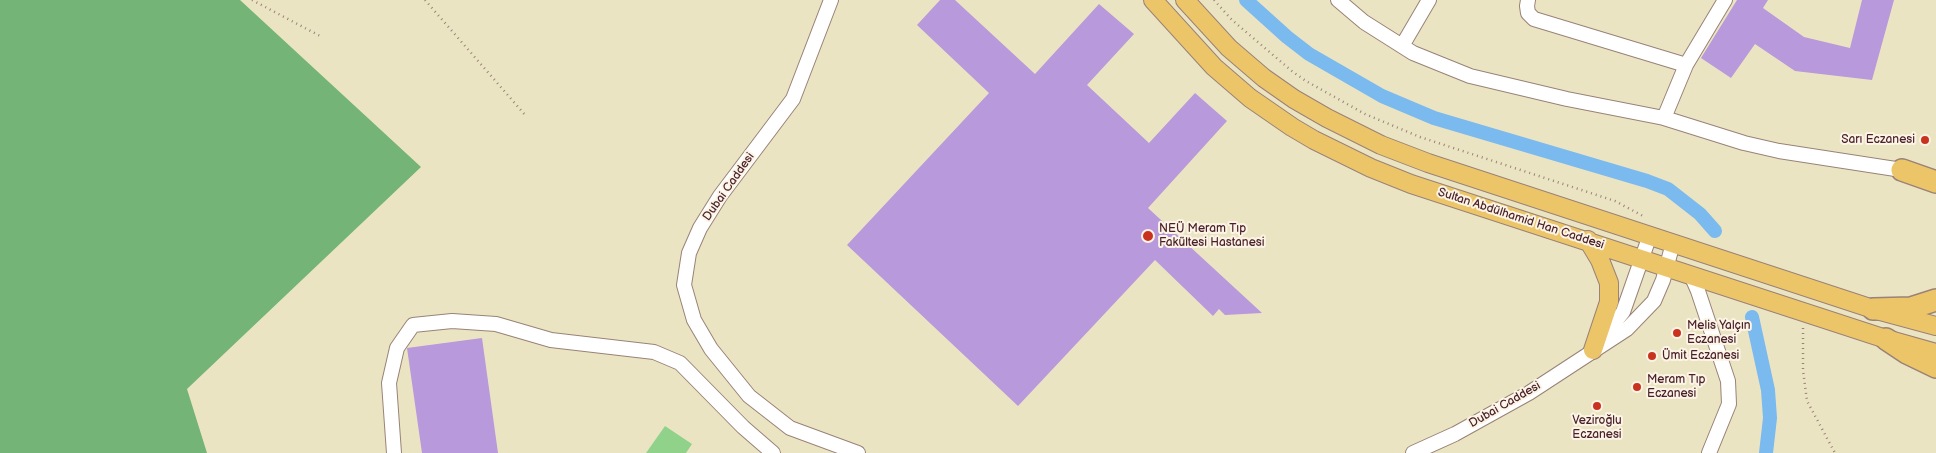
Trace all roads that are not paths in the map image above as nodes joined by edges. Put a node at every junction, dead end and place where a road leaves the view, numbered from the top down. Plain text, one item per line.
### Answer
1 (831, 0) edge
2 (1153, 0) edge
3 (1185, 0) edge
4 (1338, 0) edge
5 (1429, 0) edge
6 (1528, 0) edge
7 (1725, 0) edge
8 (1402, 46) junction
9 (1686, 65) junction
10 (1664, 118) junction
11 (1936, 167) edge
12 (1902, 170) junction
13 (1936, 182) edge
14 (1650, 235) junction
15 (1588, 240) junction
16 (1674, 243) junction
17 (1642, 259) junction
18 (1667, 267) junction
19 (1691, 275) junction
20 (1936, 300) edge
21 (1873, 309) junction
22 (1936, 326) edge
23 (1886, 339) junction
24 (1592, 350) junction
25 (1936, 354) edge
26 (1936, 367) edge
27 (394, 453) edge
28 (773, 453) edge
29 (858, 453) edge
30 (1413, 453) edge
31 (1709, 453) edge

1 - 29 street, Dubai Caddesi
2 - 15 main road, Sultan Abdülhamid Han Caddesi
3 - 14 main road, Sultan Abdülhamid Han Caddesi
4 - 8 street
5 - 8 street
6 - 9 street
7 - 9 street
8 - 10 street
9 - 10 street
10 - 12 street
11 - 12 highway
12 - 13 highway
14 - 16 main road, Sultan Abdülhamid Han Caddesi
14 - 17 street, Dubai Caddesi
15 - 17 main road, Sultan Abdülhamid Han Caddesi
15 - 24 main road
16 - 18 street, Dubai Caddesi
16 - 21 main road, Sultan Abdülhamid Han Caddesi
17 - 18 main road, Sultan Abdülhamid Han Caddesi
17 - 24 street, Dubai Caddesi
18 - 19 main road, Sultan Abdülhamid Han Caddesi
18 - 24 street, Dubai Caddesi
19 - 23 main road, Sultan Abdülhamid Han Caddesi
19 - 31 street
20 - 21 highway
21 - 22 main road, Sultan Abdülhamid Han Caddesi
23 - 25 main road, Sultan Abdülhamid Han Caddesi
23 - 26 highway
24 - 30 street, Dubai Caddesi
27 - 28 street

